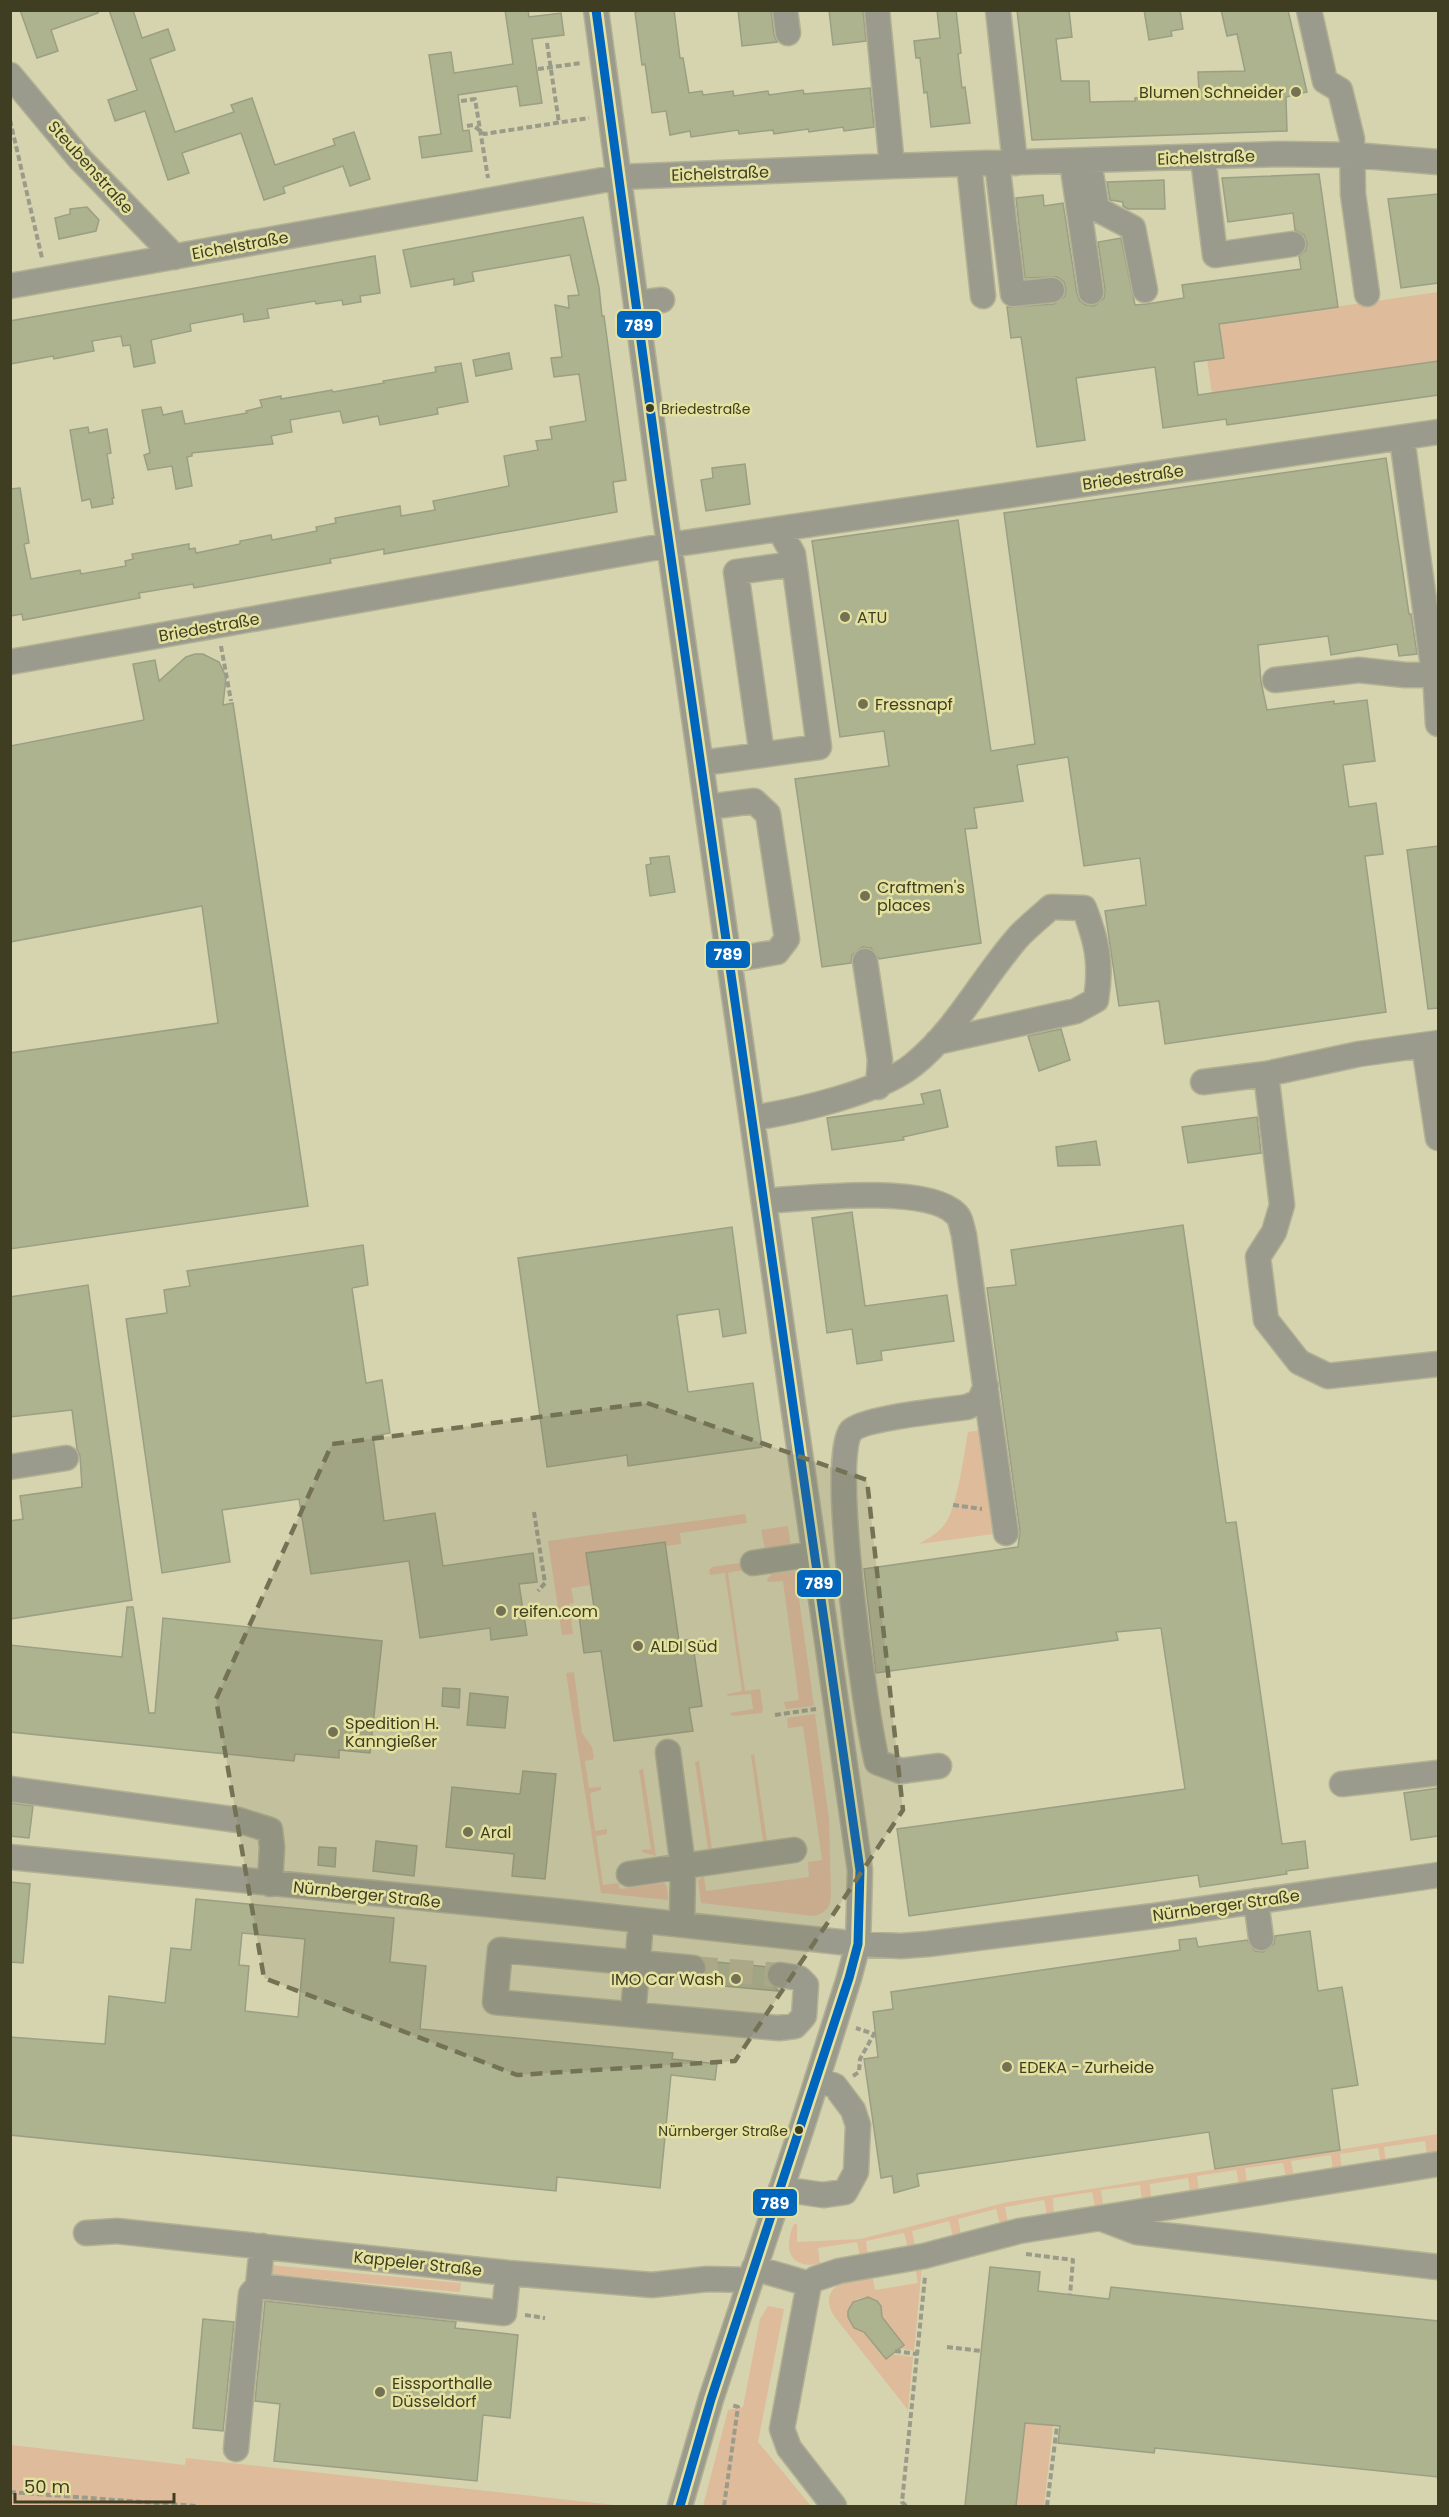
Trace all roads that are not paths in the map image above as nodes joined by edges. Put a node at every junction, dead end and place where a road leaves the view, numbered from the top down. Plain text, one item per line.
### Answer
1 (596, 10) edge
2 (877, 10) edge
3 (998, 10) edge
4 (1309, 10) edge
5 (10, 75) edge
6 (1353, 155) junction
7 (1203, 158) junction
8 (1081, 162) junction
9 (1438, 162) edge
10 (1006, 163) junction
11 (969, 164) junction
12 (892, 166) junction
13 (620, 177) junction
14 (1293, 244) dead end
15 (175, 257) junction
16 (10, 286) edge
17 (1052, 290) dead end
18 (1145, 291) dead end
19 (1091, 292) dead end
20 (1367, 294) dead end
21 (983, 296) dead end
22 (662, 300) dead end
23 (637, 303) junction
24 (1438, 432) edge
25 (1402, 438) junction
26 (779, 529) junction
27 (670, 545) junction
28 (794, 564) junction
29 (10, 662) edge
30 (1275, 680) dead end
31 (1436, 684) edge
32 (1438, 724) edge
33 (762, 755) junction
34 (702, 763) junction
35 (708, 807) junction
36 (731, 960) junction
37 (865, 961) dead end
38 (937, 1042) junction
39 (1431, 1044) edge
40 (1266, 1074) junction
41 (1203, 1082) dead end
42 (878, 1087) junction
43 (753, 1118) junction
44 (1438, 1137) edge
45 (765, 1201) junction
46 (1438, 1364) edge
47 (986, 1386) junction
48 (66, 1458) dead end
49 (10, 1467) edge
50 (1006, 1533) dead end
51 (814, 1554) junction
52 (753, 1563) dead end
53 (668, 1752) dead end
54 (939, 1766) dead end
55 (1438, 1773) edge
56 (1342, 1784) dead end
57 (10, 1789) edge
58 (794, 1850) dead end
59 (10, 1857) edge
60 (683, 1867) junction
61 (629, 1874) dead end
62 (1438, 1875) edge
63 (270, 1884) junction
64 (1256, 1901) junction
65 (641, 1920) junction
66 (682, 1924) junction
67 (1261, 1938) dead end
68 (858, 1944) junction
69 (637, 1964) junction
70 (693, 1968) tunnel mouth
71 (780, 1975) tunnel mouth
72 (633, 2014) junction
73 (826, 2083) junction
74 (1438, 2164) edge
75 (781, 2189) junction
76 (1097, 2217) junction
77 (86, 2233) dead end
78 (262, 2246) junction
79 (1438, 2267) edge
80 (508, 2273) junction
81 (752, 2274) junction
82 (808, 2284) junction
83 (258, 2286) junction
84 (236, 2449) dead end
85 (680, 2506) edge
86 (834, 2506) edge

1 - 13 street
2 - 12 street
3 - 10 street
4 - 6 street
5 - 15 street, Steubenstraße
6 - 7 street, Eichelstraße
6 - 9 street, Eichelstraße
6 - 20 street
7 - 8 street, Eichelstraße
7 - 14 street
8 - 10 street, Eichelstraße
8 - 18 street
8 - 19 street
10 - 11 street, Eichelstraße
10 - 17 street
11 - 12 street, Eichelstraße
11 - 21 street
12 - 13 street, Eichelstraße
13 - 15 street, Eichelstraße
13 - 23 street
15 - 16 street, Eichelstraße
22 - 23 street
23 - 27 street
24 - 25 street, Briedestraße
25 - 26 street, Briedestraße
25 - 31 street
26 - 27 street, Briedestraße
26 - 28 street
27 - 29 street, Briedestraße
27 - 34 street
28 - 33 street
28 - 33 street
30 - 31 street
31 - 32 street
33 - 34 street
34 - 35 street
35 - 36 street
35 - 36 street
36 - 43 street
37 - 42 street
38 - 38 street
38 - 42 street
39 - 40 street
39 - 44 street
40 - 41 street
40 - 46 street
42 - 43 street
43 - 45 street
45 - 47 street
45 - 51 street
47 - 50 street
47 - 54 street
48 - 49 street
51 - 52 street
51 - 68 street
53 - 60 street
55 - 56 street
57 - 63 street
58 - 60 street
59 - 63 street, Nürnberger Straße
60 - 61 street
60 - 66 street
62 - 64 street, Nürnberger Straße
63 - 65 street, Nürnberger Straße
64 - 67 street
64 - 68 street, Nürnberger Straße
65 - 66 street, Nürnberger Straße
65 - 69 street
66 - 68 street, Nürnberger Straße
68 - 73 street
69 - 70 street
69 - 72 street
69 - 72 street
71 - 72 street
73 - 75 street
73 - 75 street
74 - 76 street
75 - 81 street
76 - 79 street
76 - 82 street
77 - 78 street, Kappeler Straße
78 - 80 street, Kappeler Straße
78 - 83 street
80 - 81 street, Kappeler Straße
80 - 83 street
81 - 82 street, Kappeler Straße
81 - 85 street
82 - 86 street
83 - 84 street

